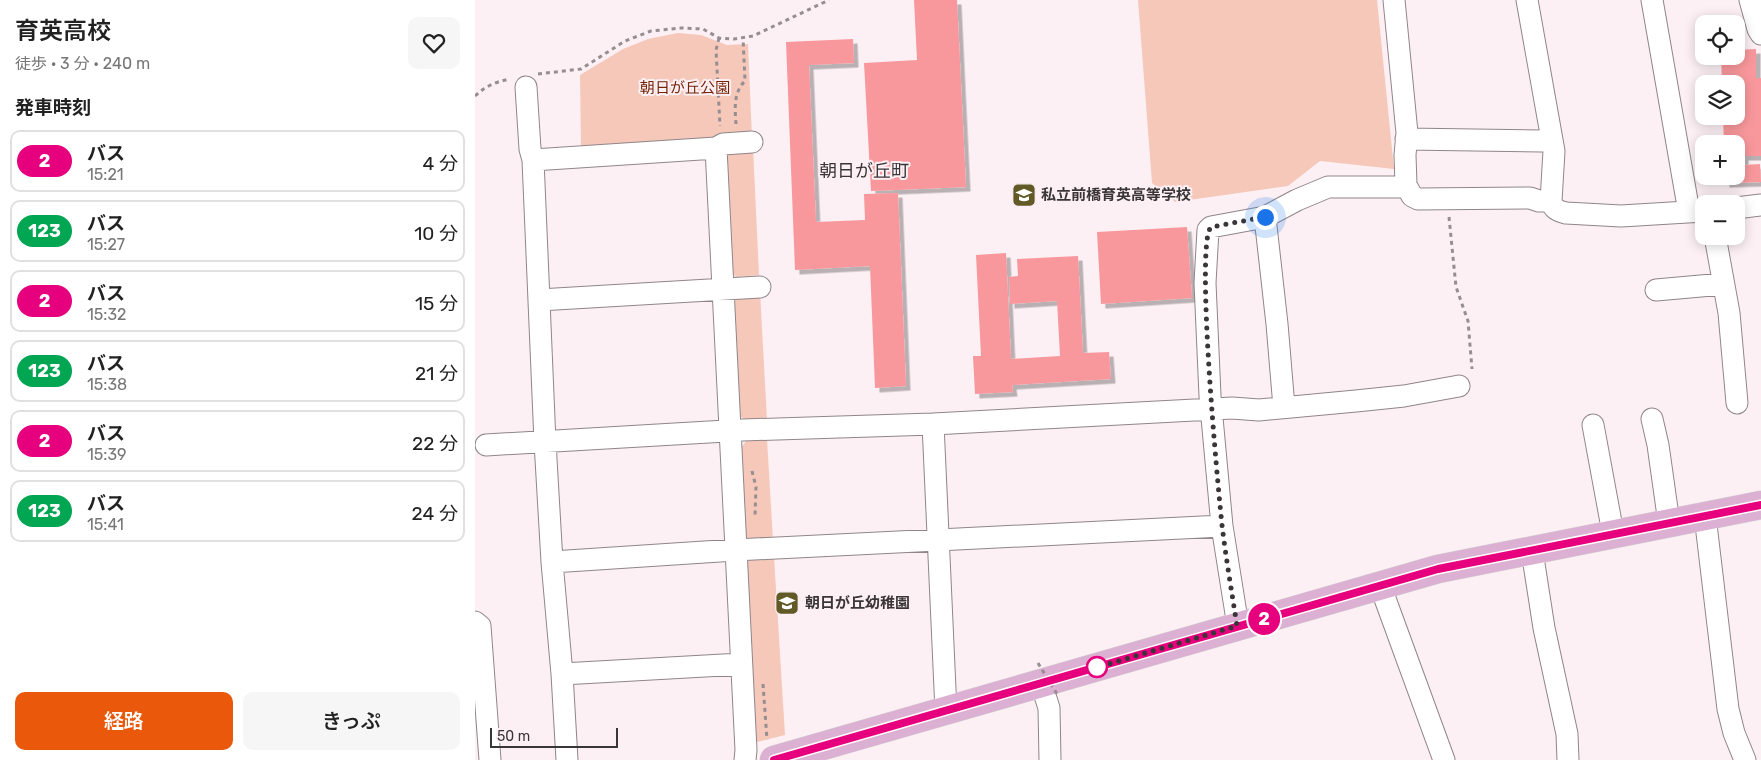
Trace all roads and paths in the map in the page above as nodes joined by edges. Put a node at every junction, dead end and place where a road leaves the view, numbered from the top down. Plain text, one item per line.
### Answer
1 (829, 0) edge
2 (1394, 0) edge
3 (1527, 0) edge
4 (1652, 0) edge
5 (1750, 0) edge
6 (1761, 34) edge
7 (719, 38) junction
8 (743, 38) junction
9 (525, 80) junction
10 (475, 96) edge
11 (1406, 139) junction
12 (1551, 140) junction
13 (735, 144) junction
14 (533, 160) junction
15 (1406, 185) junction
16 (1448, 199) junction
17 (1551, 200) junction
18 (1695, 203) edge
19 (1761, 205) edge
20 (1745, 207) edge
21 (1695, 212) edge
22 (1265, 217) junction
23 (1716, 245) edge
24 (1723, 284) junction
25 (760, 287) dead end
26 (723, 288) junction
27 (1656, 290) dead end
28 (539, 300) junction
29 (1472, 370) dead end
30 (1459, 386) dead end
31 (1737, 403) dead end
32 (1284, 407) junction
33 (1213, 409) junction
34 (1652, 419) dead end
35 (933, 424) junction
36 (1593, 425) dead end
37 (729, 431) junction
38 (545, 442) junction
39 (486, 446) dead end
40 (1761, 505) edge
41 (1705, 516) junction
42 (1669, 523) junction
43 (1222, 526) junction
44 (1613, 534) junction
45 (937, 541) junction
46 (735, 550) junction
47 (1532, 551) junction
48 (552, 562) junction
49 (1380, 585) junction
50 (475, 622) edge
51 (1237, 626) junction
52 (741, 664) junction
53 (562, 674) junction
54 (1045, 680) junction
55 (947, 711) junction
56 (490, 760) edge
57 (567, 760) edge
58 (745, 760) edge
59 (774, 760) edge
60 (1051, 760) edge
61 (1443, 760) edge
62 (1567, 760) edge
63 (1745, 760) edge

1 - 8 path
2 - 11 street
3 - 12 street
4 - 18 street
5 - 6 street
7 - 8 path
7 - 9 path
7 - 13 path
8 - 13 path
9 - 10 path
9 - 14 street
11 - 12 street
11 - 15 street
12 - 17 street
13 - 14 street
13 - 26 street
14 - 28 street
15 - 16 street
15 - 22 street
16 - 17 street
16 - 29 path
17 - 21 street
19 - 20 street
22 - 32 street
22 - 33 street
23 - 24 street
24 - 27 street
24 - 31 street
25 - 26 street
26 - 28 street
26 - 37 street
28 - 38 street
30 - 32 street
32 - 33 street
33 - 35 street
33 - 43 street
34 - 42 street
35 - 37 street
35 - 45 street
36 - 44 street
37 - 38 street
37 - 46 street
38 - 39 street
38 - 48 street
40 - 41 main road
41 - 42 main road
41 - 63 street
42 - 44 main road
43 - 45 street
43 - 51 street
44 - 47 main road
45 - 46 street
45 - 55 street
46 - 48 street
46 - 52 street
47 - 49 main road
47 - 62 street
48 - 53 street
49 - 51 main road
49 - 61 street
50 - 56 street
51 - 54 main road
52 - 53 street
52 - 58 street
53 - 57 street
54 - 55 main road
54 - 60 street
55 - 59 main road

